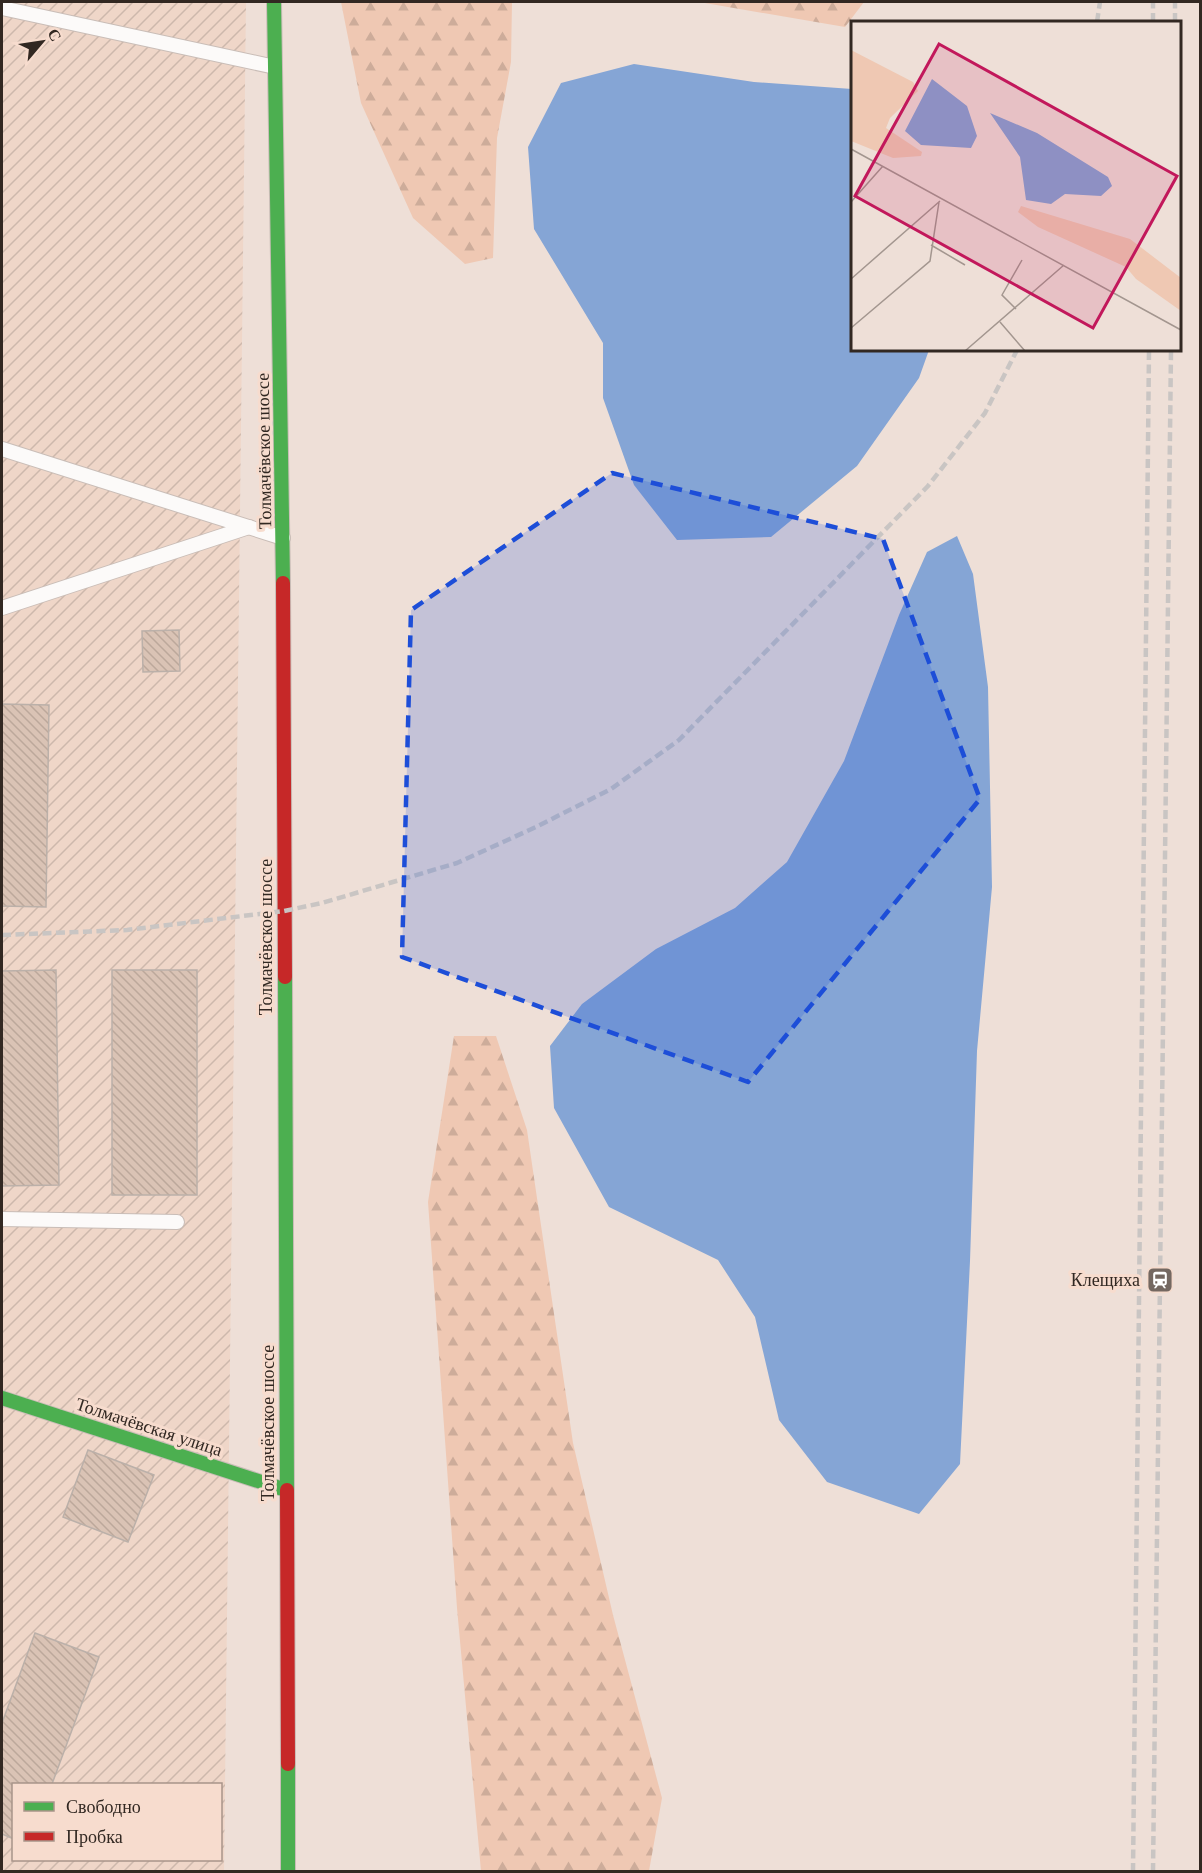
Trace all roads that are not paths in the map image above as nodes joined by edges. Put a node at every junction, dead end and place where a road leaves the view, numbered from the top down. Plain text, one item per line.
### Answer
1 (274, 2) edge
2 (2, 8) edge
3 (275, 67) junction
4 (2, 449) edge
5 (249, 527) junction
6 (283, 538) junction
7 (2, 608) edge
8 (2, 1219) edge
9 (177, 1222) dead end
10 (2, 1398) edge
11 (286, 1490) junction
12 (288, 1872) edge

1 - 3 main road, Толмачёвское шоссе
2 - 3 lane
3 - 6 main road, Толмачёвское шоссе
4 - 5 lane
5 - 6 lane
5 - 7 lane
6 - 11 main road, Толмачёвское шоссе
8 - 9 lane
10 - 11 main road, Толмачёвская улица
11 - 12 main road, Толмачёвское шоссе

